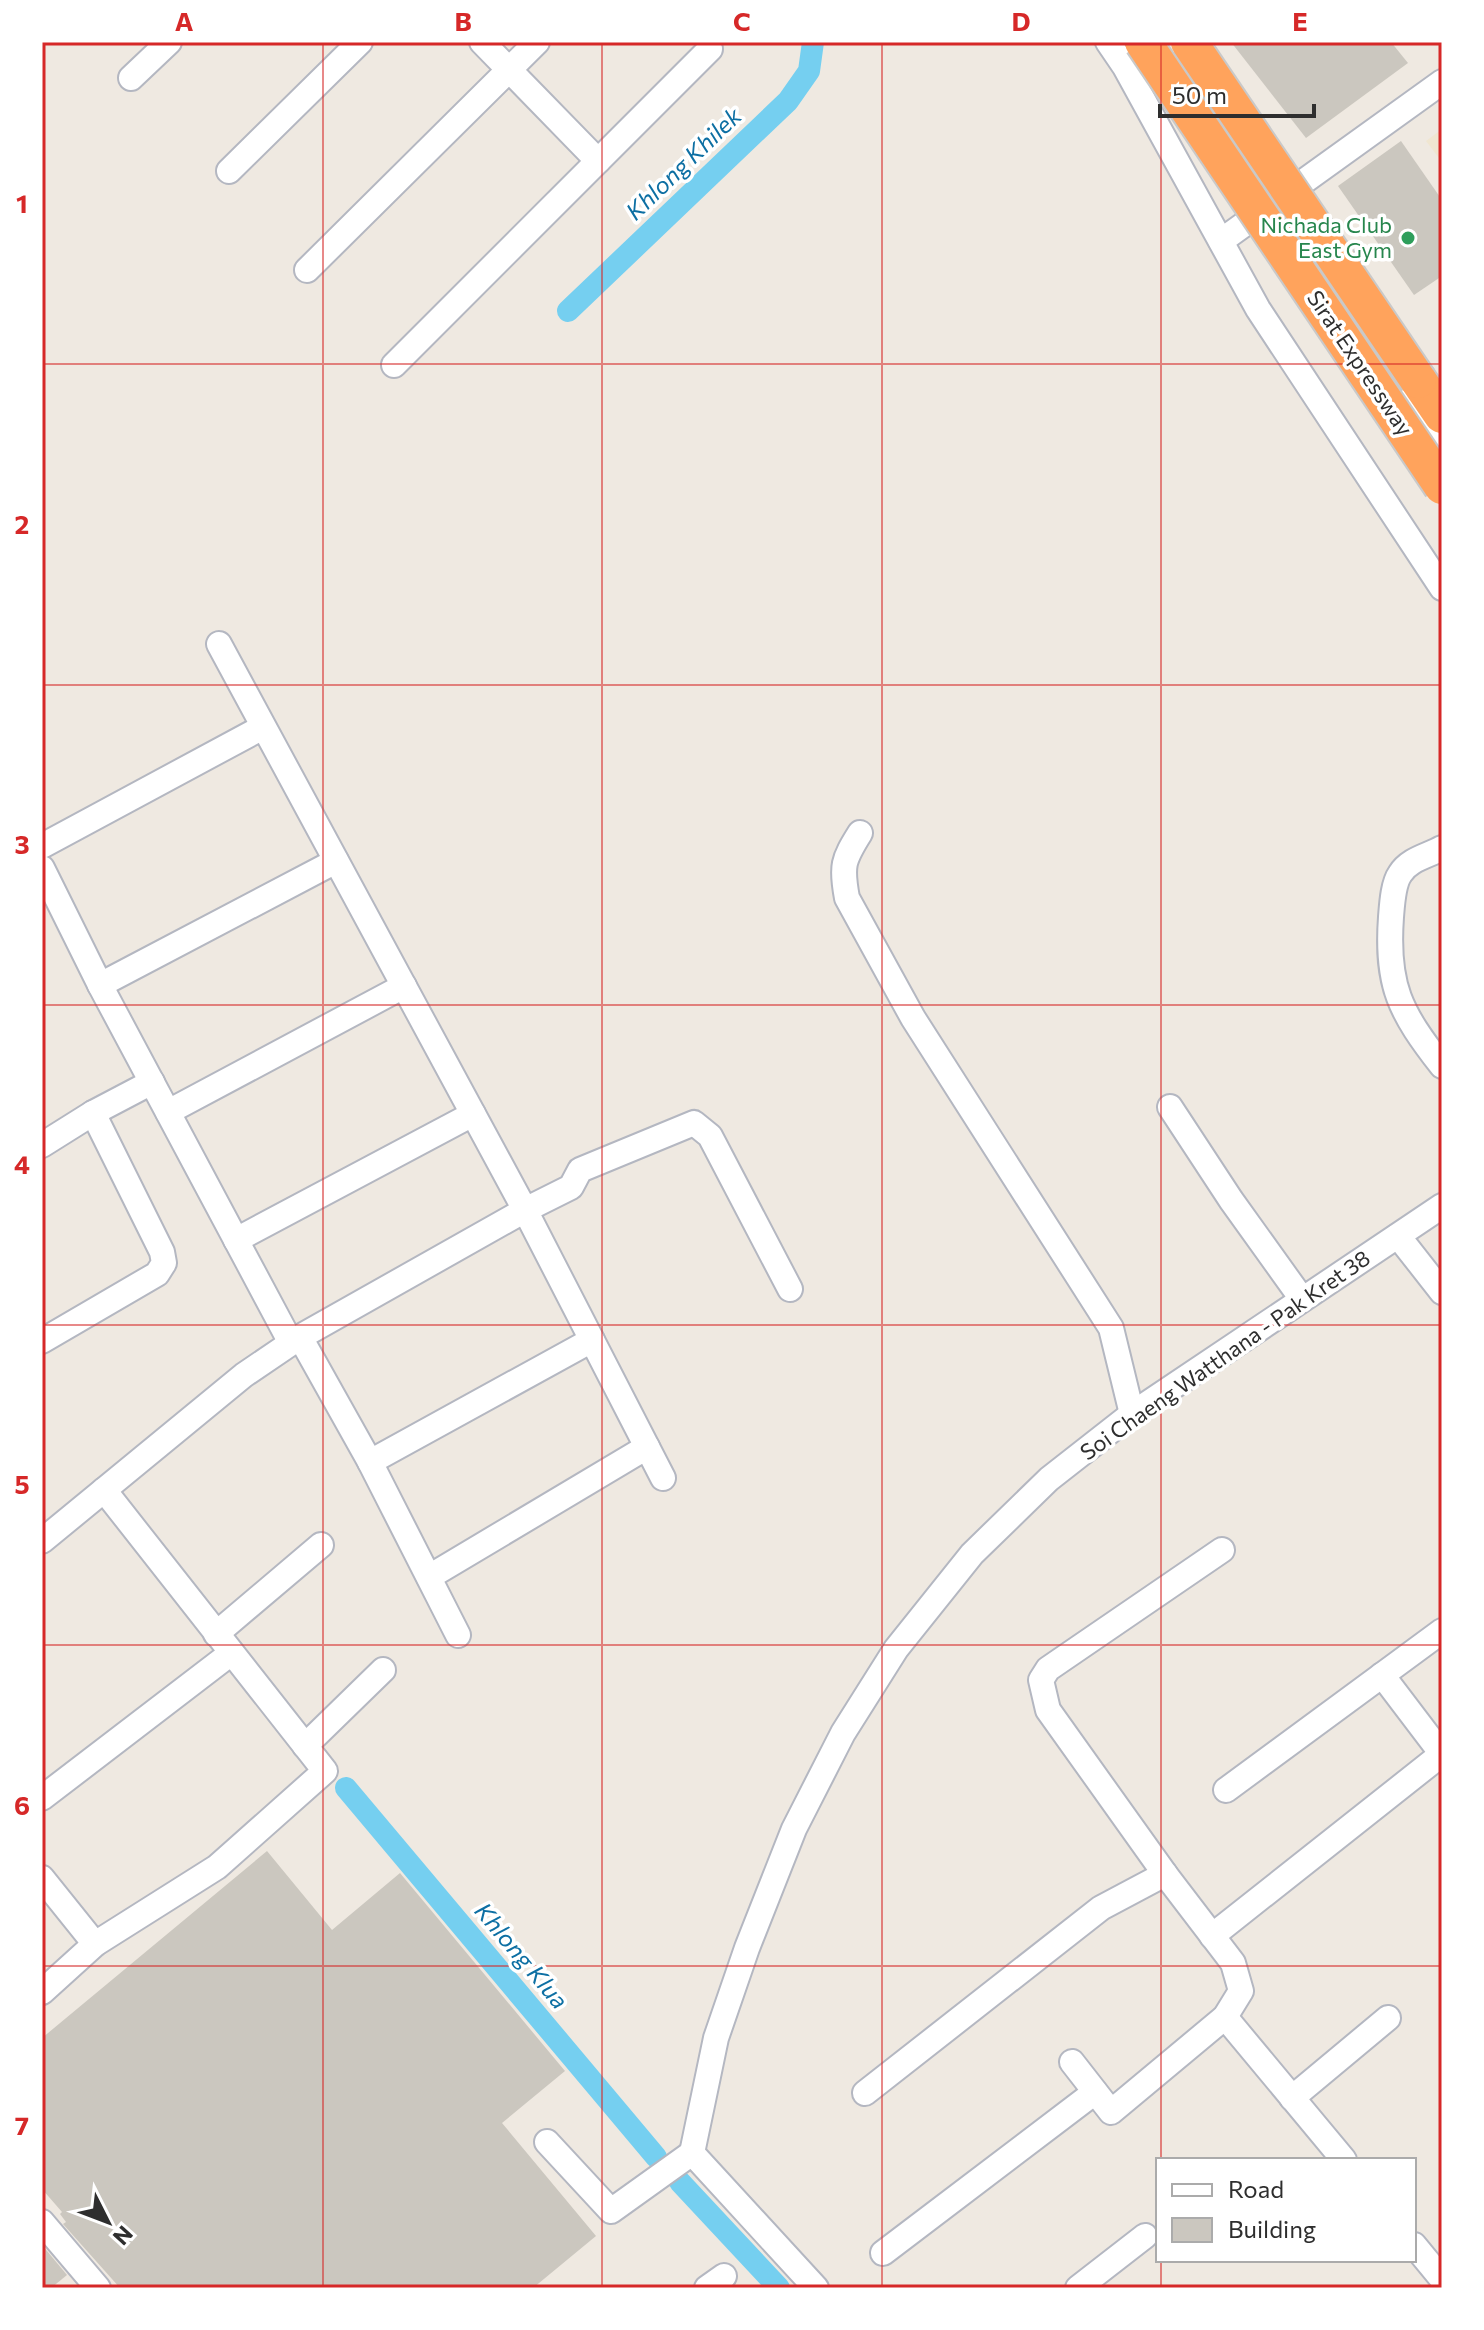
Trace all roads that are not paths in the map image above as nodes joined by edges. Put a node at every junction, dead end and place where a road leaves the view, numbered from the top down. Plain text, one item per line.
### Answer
1 (169, 42) edge
2 (360, 42) edge
3 (482, 42) edge
4 (537, 42) edge
5 (1108, 42) edge
6 (1143, 42) edge
7 (1189, 42) edge
8 (710, 49) dead end
9 (509, 70) junction
10 (131, 78) dead end
11 (1442, 82) edge
12 (598, 161) junction
13 (229, 171) dead end
14 (1282, 211) dead end
15 (1221, 241) junction
16 (307, 270) dead end
17 (394, 365) dead end
18 (1418, 380) junction
19 (1442, 408) edge
20 (1442, 415) edge
21 (1442, 449) edge
22 (1442, 486) edge
23 (1442, 588) edge
24 (219, 644) dead end
25 (263, 727) junction
26 (860, 833) dead end
27 (42, 846) edge
28 (1442, 848) edge
29 (336, 861) junction
30 (42, 868) edge
31 (100, 985) junction
32 (404, 986) junction
33 (1442, 1066) edge
34 (152, 1082) junction
35 (1170, 1107) dead end
36 (168, 1112) junction
37 (93, 1113) junction
38 (473, 1114) junction
39 (42, 1145) edge
40 (1442, 1206) edge
41 (525, 1210) junction
42 (1398, 1236) junction
43 (236, 1240) junction
44 (790, 1289) dead end
45 (1442, 1292) edge
46 (1302, 1299) junction
47 (296, 1340) junction
48 (592, 1340) junction
49 (42, 1341) edge
50 (1132, 1414) junction
51 (647, 1447) junction
52 (370, 1462) junction
53 (663, 1478) dead end
54 (104, 1490) junction
55 (42, 1541) edge
56 (321, 1545) dead end
57 (1222, 1550) dead end
58 (429, 1577) junction
59 (1442, 1631) edge
60 (458, 1635) dead end
61 (223, 1644) junction
62 (383, 1670) dead end
63 (1382, 1675) junction
64 (305, 1746) junction
65 (1442, 1754) edge
66 (1226, 1790) dead end
67 (42, 1798) edge
68 (1165, 1874) junction
69 (42, 1878) edge
70 (1212, 1936) junction
71 (95, 1944) junction
72 (42, 1992) edge
73 (1225, 2017) junction
74 (1388, 2018) dead end
75 (1072, 2062) dead end
76 (1095, 2092) junction
77 (865, 2093) dead end
78 (1292, 2098) junction
79 (547, 2142) dead end
80 (692, 2153) junction
81 (1342, 2158) edge
82 (42, 2222) edge
83 (1145, 2236) dead end
84 (1416, 2247) edge
85 (883, 2253) dead end
86 (1442, 2279) edge
87 (88, 2285) edge
88 (816, 2288) edge
89 (1078, 2288) edge

1 - 10 street
2 - 13 street
3 - 9 street
4 - 9 street
5 - 15 street
6 - 22 highway, Sirat Expressway, bridge
7 - 18 highway, Sirat Expressway, bridge
8 - 12 street
9 - 12 street
9 - 16 street
11 - 15 street
12 - 17 street
14 - 21 street
15 - 23 street
18 - 19 highway
18 - 20 highway, Sirat Expressway
24 - 25 street
25 - 27 street
25 - 29 street
26 - 50 street
28 - 33 street
29 - 31 street
29 - 32 street
30 - 31 street
31 - 34 street
32 - 36 street
32 - 38 street
34 - 36 street
34 - 37 street
35 - 46 street
36 - 43 street
37 - 39 street
37 - 49 street
38 - 41 street
38 - 43 street
40 - 42 street, Soi Chaeng Watthana - Pak Kret 38
41 - 44 street
41 - 47 street
41 - 48 street
42 - 45 street
42 - 46 street, Soi Chaeng Watthana - Pak Kret 38
43 - 47 street
46 - 50 street, Soi Chaeng Watthana - Pak Kret 38
47 - 52 street
47 - 54 street
48 - 51 street
48 - 52 street
50 - 80 street, Soi Chaeng Watthana - Pak Kret 38
51 - 53 street
51 - 58 street
52 - 58 street
54 - 55 street
54 - 61 street
56 - 61 street
57 - 68 street
58 - 60 street
59 - 63 street
61 - 64 street
61 - 67 street
62 - 64 street
63 - 65 street
63 - 66 street
64 - 71 street
65 - 70 street
68 - 70 street
68 - 77 street
69 - 71 street
70 - 73 street
71 - 72 street
73 - 76 street
73 - 78 street
74 - 78 street
75 - 76 street
76 - 85 street
78 - 81 street
79 - 80 street
80 - 88 street
82 - 87 street
83 - 89 street
84 - 86 street

